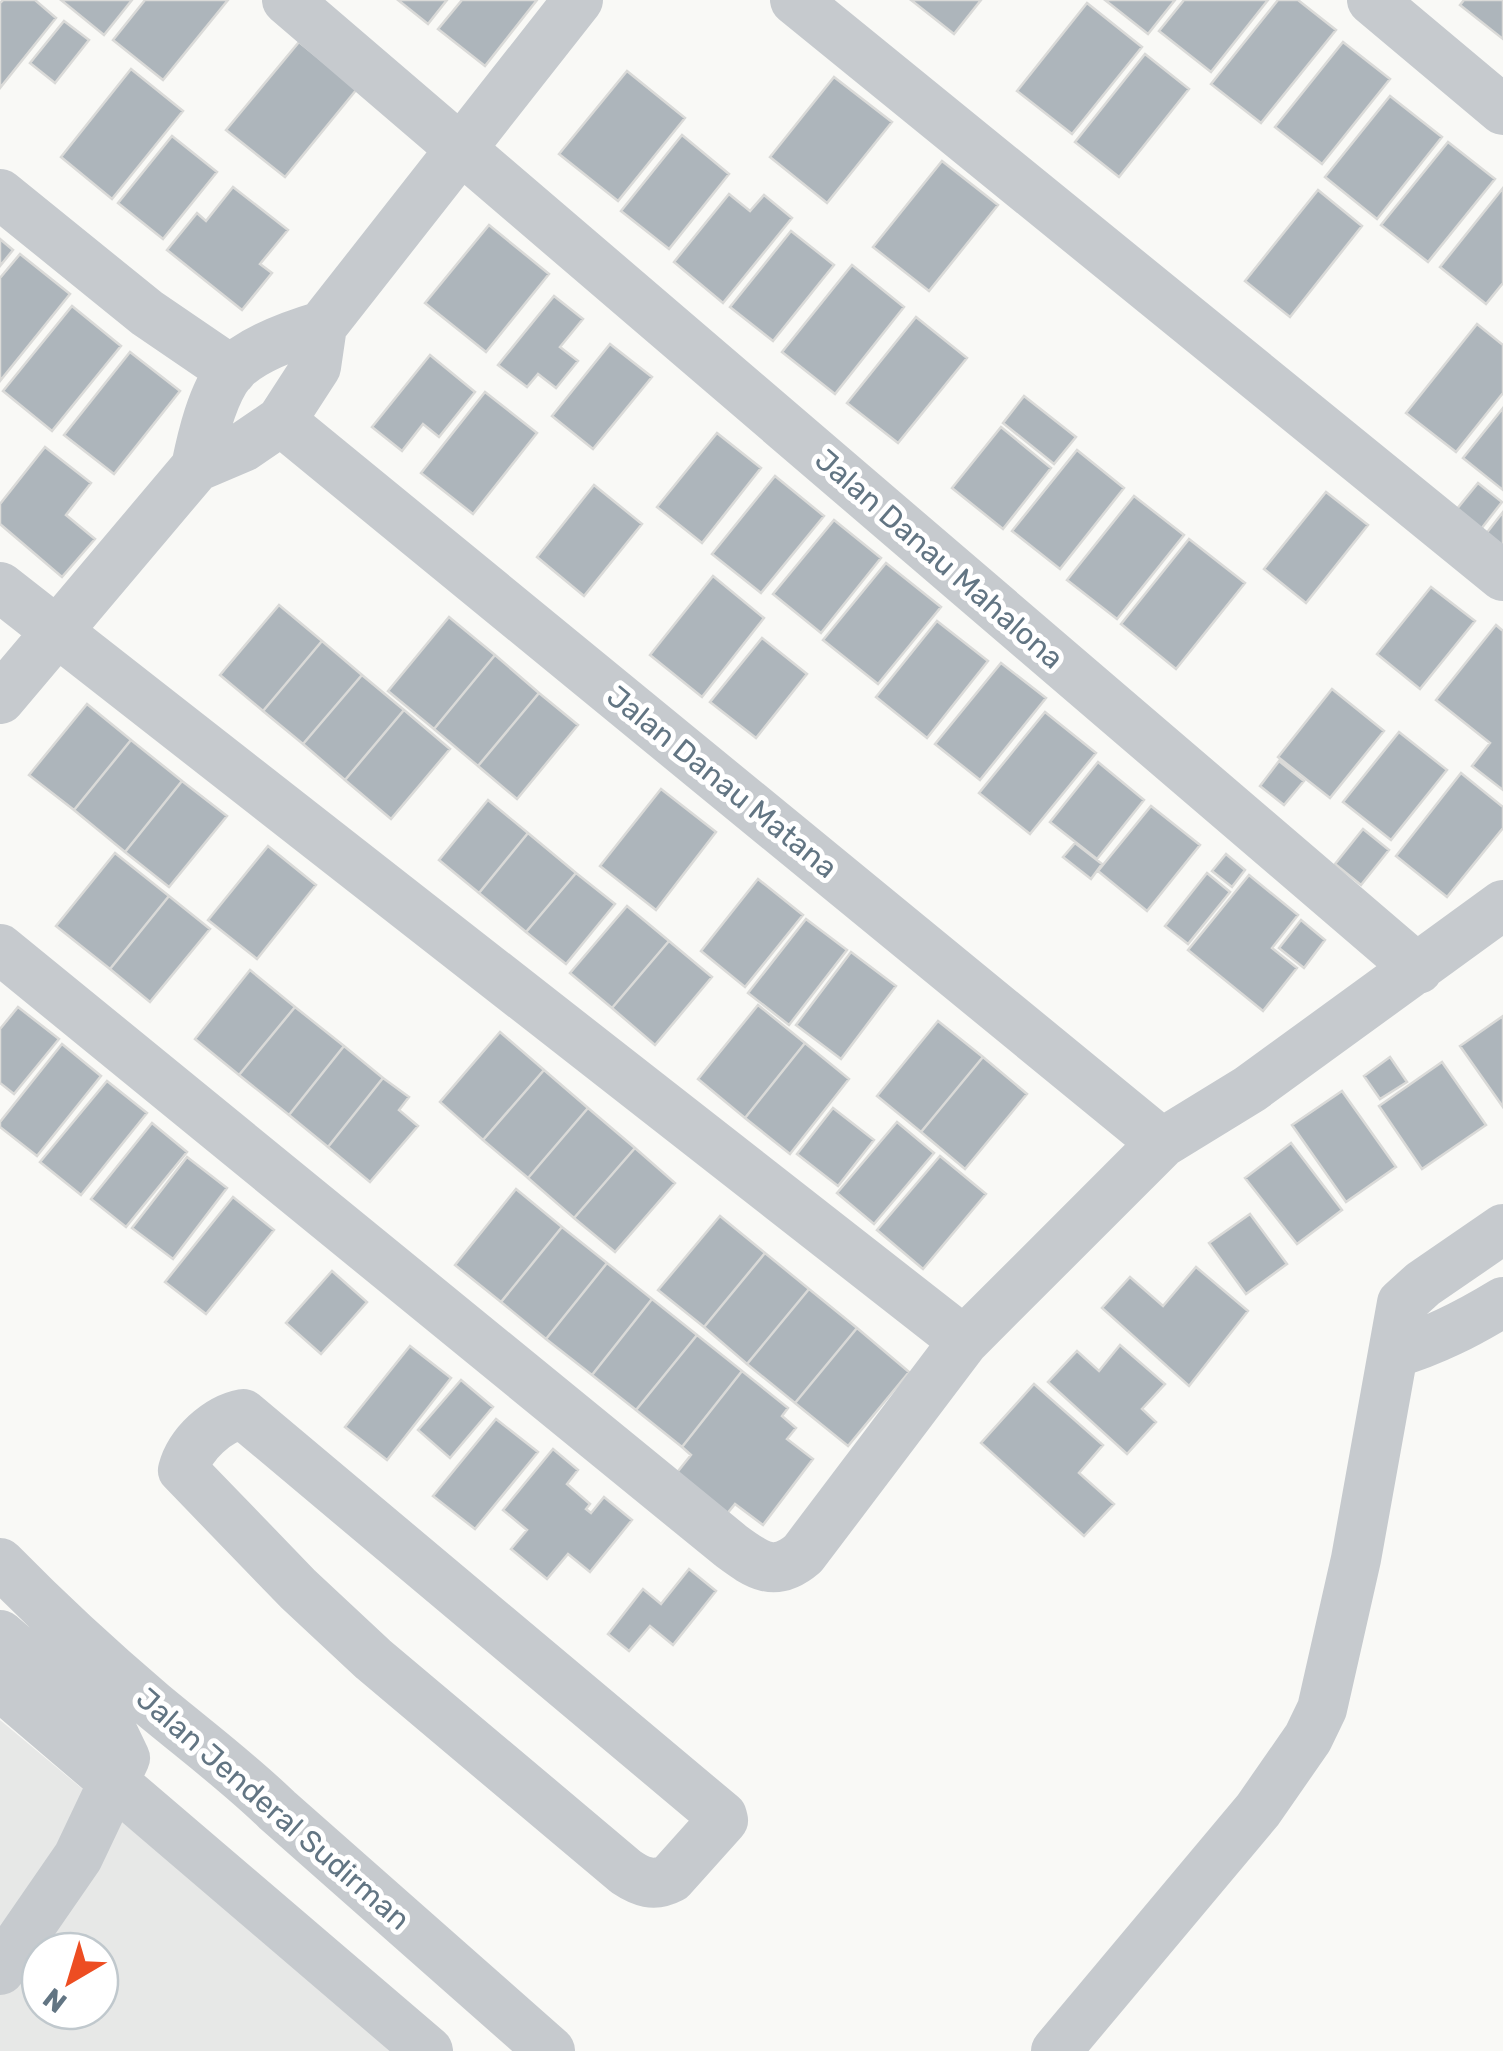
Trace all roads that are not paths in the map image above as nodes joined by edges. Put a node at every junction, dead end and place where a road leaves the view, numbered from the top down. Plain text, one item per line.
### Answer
1 (287, 0) edge
2 (578, 0) edge
3 (795, 0) edge
4 (1372, 0) edge
5 (1503, 110) edge
6 (460, 148) junction
7 (0, 194) edge
8 (322, 326) junction
9 (232, 371) junction
10 (281, 421) junction
11 (196, 466) junction
12 (1503, 576) edge
13 (0, 587) edge
14 (58, 634) junction
15 (0, 700) edge
16 (1503, 904) edge
17 (0, 949) edge
18 (1418, 969) junction
19 (1162, 1143) junction
20 (1503, 1230) edge
21 (1503, 1302) edge
22 (964, 1342) junction
23 (1394, 1353) junction
24 (0, 1564) edge
25 (0, 1635) edge
26 (0, 1685) edge
27 (70, 1744) junction
28 (114, 1781) junction
29 (723, 1820) joint
30 (0, 1948) edge
31 (0, 1970) edge
32 (428, 2051) edge
33 (550, 2051) edge
34 (1056, 2051) edge

1 - 6 street, Jalan Danau Mahalona
2 - 6 street
3 - 12 street
4 - 5 street
6 - 8 street
6 - 18 street, Jalan Danau Mahalona
7 - 9 street
8 - 9 street
8 - 10 street
9 - 11 street
10 - 11 street
10 - 19 street, Jalan Danau Matana
11 - 14 street
13 - 14 street
14 - 15 street
14 - 22 street
16 - 18 street
17 - 22 street
18 - 19 street
19 - 22 street
20 - 23 street
21 - 23 street
23 - 34 street
24 - 33 street, Jalan Jenderal Sudirman
25 - 28 street
26 - 27 street
27 - 28 street
27 - 30 street
28 - 31 street
28 - 32 street
29 - 29 street

